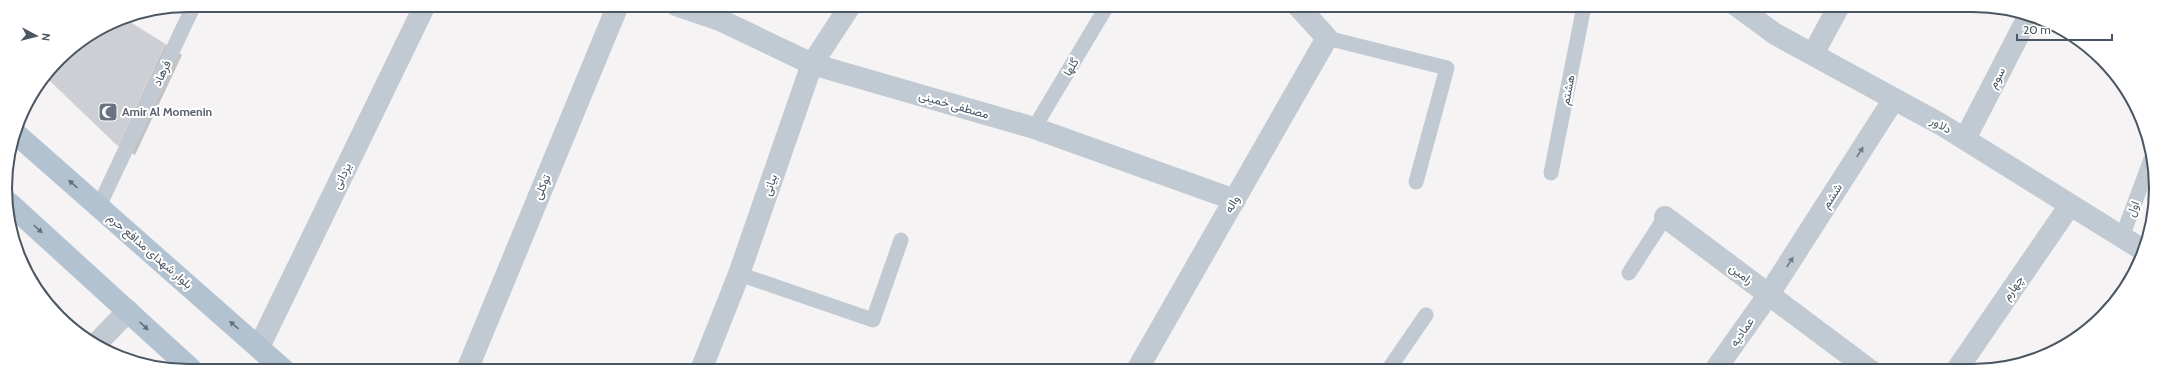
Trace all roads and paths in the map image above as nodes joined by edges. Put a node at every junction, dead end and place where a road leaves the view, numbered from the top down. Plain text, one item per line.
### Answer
1 (191, 12) edge
2 (422, 12) edge
3 (615, 12) edge
4 (846, 12) edge
5 (1103, 12) edge
6 (1303, 12) edge
7 (1583, 12) edge
8 (1745, 12) edge
9 (1836, 12) edge
10 (723, 13) edge
11 (2026, 20) edge
12 (1327, 38) junction
13 (1813, 54) junction
14 (812, 64) junction
15 (1894, 99) junction
16 (1034, 128) junction
17 (19, 137) edge
18 (1965, 139) junction
19 (2148, 168) edge
20 (1551, 174) dead end
21 (1416, 182) dead end
22 (1234, 200) junction
23 (2070, 205) junction
24 (99, 206) junction
25 (13, 207) edge
26 (1665, 217) joint
27 (2122, 237) junction
28 (901, 240) dead end
29 (2139, 248) edge
30 (1629, 273) dead end
31 (739, 274) junction
32 (1769, 294) junction
33 (128, 311) junction
34 (1426, 315) dead end
35 (100, 340) edge
36 (259, 347) junction
37 (185, 364) edge
38 (277, 364) edge
39 (469, 364) edge
40 (703, 364) edge
41 (1146, 364) edge
42 (1392, 364) edge
43 (1719, 364) edge
44 (1863, 364) edge
45 (1961, 364) edge

1 - 24 lane, فرهاد
2 - 36 street, یزدانی
3 - 39 street, توکلی
4 - 14 street, بیانی
5 - 16 lane, گلها
6 - 12 street
7 - 20 lane, هشتم
8 - 13 street, دلاور
9 - 13 street
10 - 14 street, مصطفی خمینی
11 - 18 street, سوم
12 - 21 lane
12 - 22 street, واله
13 - 15 street, دلاور
14 - 16 street, مصطفی خمینی
14 - 31 street, بیانی
15 - 18 street, دلاور
32 -> 15 street, ششم
16 - 22 street, مصطفی خمینی
24 -> 17 main road, بلوار شهدای مدافع حرم
18 - 23 street, دلاور
19 - 27 lane, اول
22 - 41 street, واله
23 - 27 street, دلاور
23 - 45 street, چهارم
36 -> 24 main road, بلوار شهدای مدافع حرم
25 -> 33 main road
26 - 30 lane, رامین
26 - 32 street, رامین
27 - 29 street, دلاور
28 - 31 lane
31 - 40 street, بیانی
32 - 43 street, عمادیه
32 - 44 street, رامین
33 - 35 street
33 -> 37 main road
34 - 42 lane
36 - 38 main road, بلوار شهدای مدافع حرم

